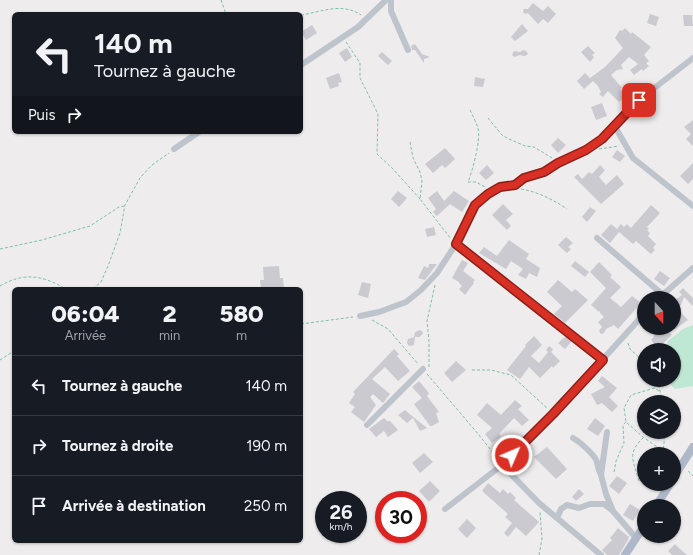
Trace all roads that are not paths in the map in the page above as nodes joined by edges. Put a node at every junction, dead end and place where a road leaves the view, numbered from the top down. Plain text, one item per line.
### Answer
1 (386, 0) edge
2 (391, 0) edge
3 (408, 50) dead end
4 (693, 58) edge
5 (303, 64) edge
6 (614, 125) junction
7 (196, 134) edge
8 (174, 149) road end
9 (693, 206) edge
10 (597, 238) dead end
11 (456, 244) junction
12 (693, 268) edge
13 (655, 291) edge
14 (666, 291) edge
15 (360, 316) dead end
16 (637, 321) edge
17 (603, 360) junction
18 (423, 369) dead end
19 (367, 425) dead end
20 (607, 432) dead end
21 (573, 438) dead end
22 (693, 447) edge
23 (502, 465) junction
24 (681, 466) edge
25 (601, 475) junction
26 (446, 509) dead end
27 (613, 511) junction
28 (557, 518) junction
29 (636, 538) joint
30 (601, 555) edge
31 (625, 555) edge

1 - 5 street
2 - 3 street
4 - 6 street
6 - 9 street
6 - 11 street
7 - 8 street
10 - 13 street
11 - 15 street
11 - 17 street
12 - 14 street
16 - 17 street
17 - 23 street
18 - 19 street
20 - 25 street
21 - 25 street
22 - 24 main road
23 - 26 street
23 - 28 street
25 - 27 street
27 - 28 street
27 - 29 street
28 - 30 street
29 - 31 main road

